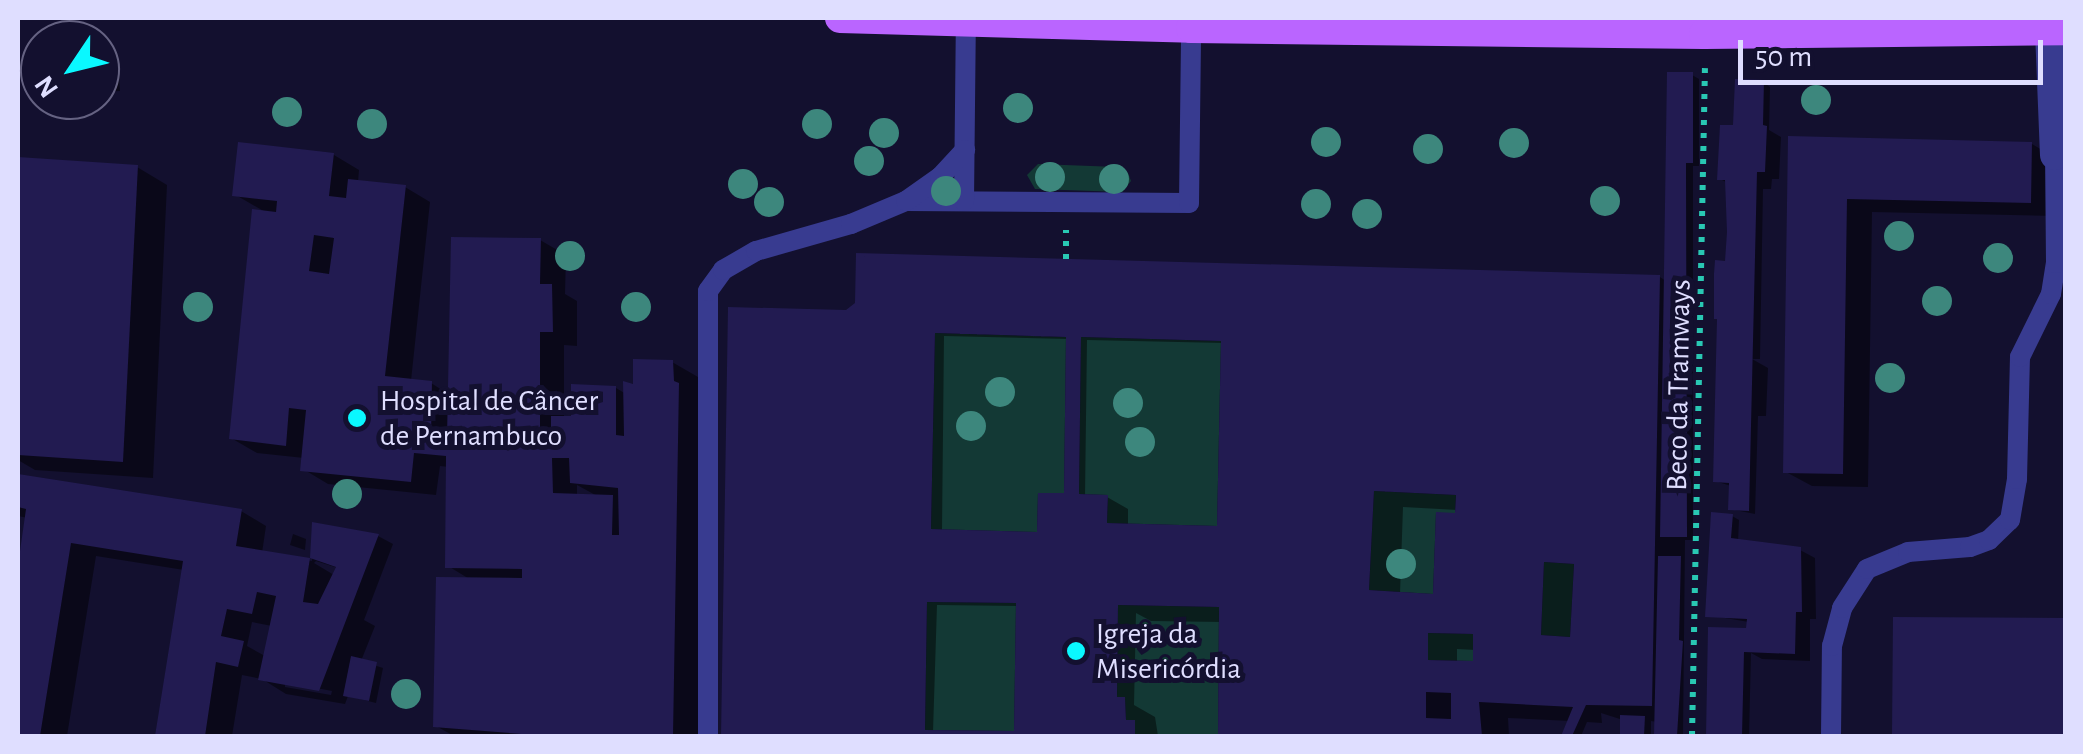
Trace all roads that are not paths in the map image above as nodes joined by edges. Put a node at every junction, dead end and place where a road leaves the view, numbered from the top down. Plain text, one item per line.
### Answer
1 (840, 18) edge
2 (966, 22) junction
3 (1191, 28) junction
4 (2058, 30) edge
5 (965, 150) junction
6 (2055, 154) joint
7 (906, 201) junction
8 (964, 201) junction
9 (708, 736) edge
10 (1831, 736) edge

1 - 2 main road
2 - 3 main road
2 - 5 lane
3 - 4 main road
3 - 8 lane
4 - 6 street
5 - 7 lane
5 - 8 lane
6 - 10 lane
7 - 8 lane
7 - 9 lane

